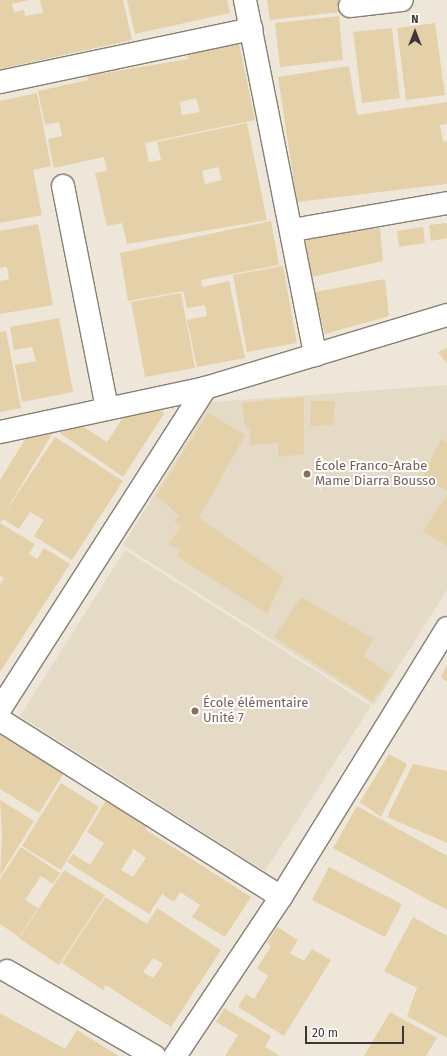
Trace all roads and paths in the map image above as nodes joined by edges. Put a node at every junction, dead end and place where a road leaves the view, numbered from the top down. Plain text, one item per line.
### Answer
1 (245, 0) edge
2 (402, 0) edge
3 (350, 6) dead end
4 (252, 29) junction
5 (0, 82) edge
6 (63, 186) dead end
7 (447, 203) edge
8 (293, 230) junction
9 (447, 315) edge
10 (315, 355) junction
11 (205, 388) junction
12 (107, 409) junction
13 (0, 432) edge
14 (447, 628) edge
15 (0, 709) edge
16 (0, 720) edge
17 (281, 897) junction
18 (7, 971) dead end
19 (154, 1056) edge
20 (175, 1056) edge

1 - 4 street
2 - 3 street
4 - 5 street
4 - 8 street
6 - 12 street
7 - 8 street
8 - 10 street
9 - 10 street
10 - 11 street
11 - 12 street
11 - 15 street
12 - 13 street
14 - 17 street
16 - 17 street
17 - 20 street
18 - 19 street

